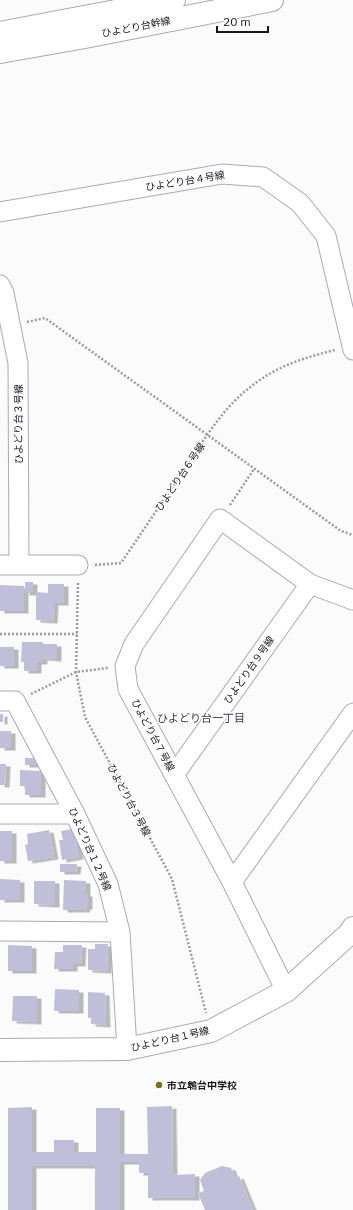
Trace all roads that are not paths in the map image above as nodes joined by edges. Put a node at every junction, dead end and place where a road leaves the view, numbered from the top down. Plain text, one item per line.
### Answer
1 (174, 0) edge
2 (272, 0) edge
3 (0, 33) edge
4 (0, 52) edge
5 (0, 212) edge
6 (0, 285) edge
7 (352, 348) edge
8 (19, 564) junction
9 (0, 565) edge
10 (78, 565) road end
11 (310, 584) junction
12 (353, 600) edge
13 (7, 701) edge
14 (353, 713) edge
15 (174, 775) junction
16 (0, 814) edge
17 (76, 814) junction
18 (232, 882) junction
19 (353, 928) edge
20 (0, 931) edge
21 (120, 932) junction
22 (286, 990) junction
23 (127, 1049) junction
24 (0, 1050) edge

1 - 3 street, ひよどり台幹線
2 - 4 street, ひよどり台幹線
5 - 7 street, ひよどり台４号線
6 - 8 street, ひよどり台３号線
8 - 9 street
8 - 10 street
11 - 12 street
11 - 15 street, ひよどり台９号線
11 - 15 street, ひよどり台７号線
13 - 17 street, ひよどり台１２号線
14 - 18 street
15 - 18 street, ひよどり台７号線
16 - 17 street
17 - 21 street, ひよどり台１２号線
18 - 22 street, ひよどり台７号線
19 - 22 street, ひよどり台１号線
20 - 21 street
21 - 23 street, ひよどり台１２号線
22 - 23 street, ひよどり台１号線
23 - 24 street, ひよどり台１号線

